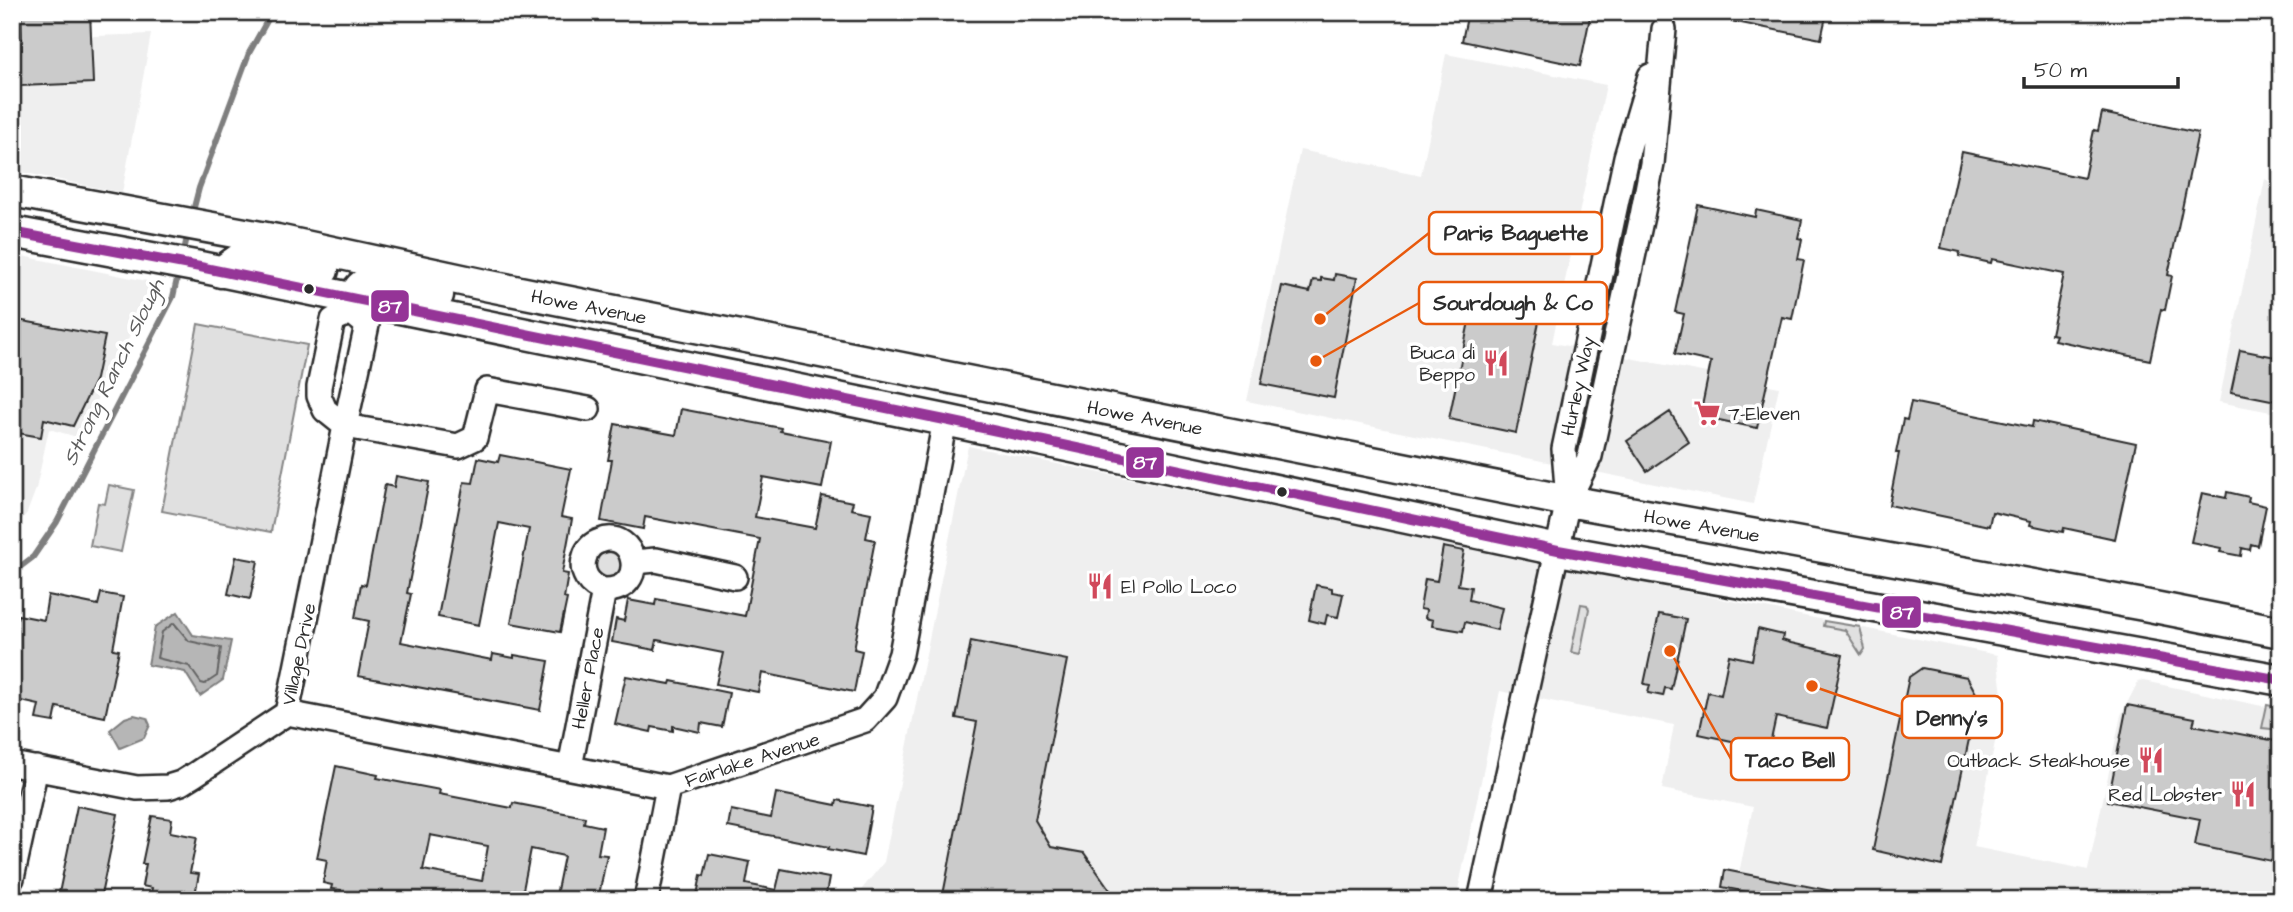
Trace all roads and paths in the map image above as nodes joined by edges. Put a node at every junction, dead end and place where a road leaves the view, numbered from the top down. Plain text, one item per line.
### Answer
1 (1665, 20) edge
2 (12, 191) edge
3 (12, 232) edge
4 (373, 260) junction
5 (211, 270) junction
6 (485, 285) junction
7 (352, 306) junction
8 (1091, 406) junction
9 (588, 409) dead end
10 (945, 420) junction
11 (345, 426) junction
12 (1568, 501) junction
13 (1558, 550) junction
14 (634, 562) junction
15 (736, 577) dead end
16 (604, 590) junction
17 (2281, 632) edge
18 (2281, 680) edge
19 (287, 713) junction
20 (12, 764) edge
21 (570, 767) junction
22 (36, 768) junction
23 (668, 787) junction
24 (12, 877) edge
25 (646, 900) edge
26 (1480, 900) edge

1 - 12 street, Hurley Way
2 - 4 main road, Howe Avenue
3 - 5 main road, Howe Avenue
4 - 5 main road
4 - 6 main road, Howe Avenue
5 - 7 main road, Howe Avenue
6 - 7 main road
6 - 8 main road, Howe Avenue
7 - 10 main road, Howe Avenue
7 - 11 street, Village Drive
7 - 11 street
8 - 10 main road
8 - 12 main road, Howe Avenue
9 - 11 street
10 - 13 main road, Howe Avenue
10 - 23 street, Fairlake Avenue
11 - 19 street, Village Drive
12 - 13 street, Hurley Way
12 - 17 main road, Howe Avenue
13 - 18 main road, Howe Avenue
13 - 26 street, Hurley Way
14 - 15 street
14 - 16 street
14 - 16 street
16 - 21 street, Heller Place
19 - 21 street, Fairlake Avenue
19 - 22 street, Village Drive
20 - 22 street, Village Drive
21 - 23 street, Fairlake Avenue
22 - 24 street
23 - 25 street

